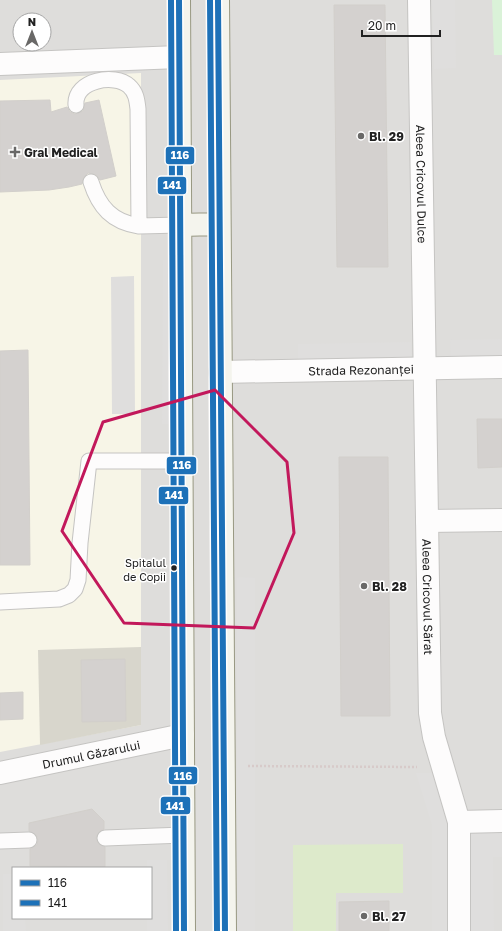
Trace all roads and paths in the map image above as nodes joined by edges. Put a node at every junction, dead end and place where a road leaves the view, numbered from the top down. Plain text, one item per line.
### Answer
1 (179, 0) edge
2 (218, 0) edge
3 (419, 0) edge
4 (179, 57) junction
5 (0, 64) edge
6 (76, 105) dead end
7 (90, 182) dead end
8 (219, 224) junction
9 (180, 225) junction
10 (139, 226) junction
11 (502, 367) edge
12 (425, 368) junction
13 (220, 372) junction
14 (182, 461) junction
15 (502, 520) edge
16 (428, 521) junction
17 (0, 602) edge
18 (183, 735) junction
19 (224, 766) junction
20 (443, 767) junction
21 (0, 773) edge
22 (502, 821) edge
23 (459, 822) junction
24 (183, 836) junction
25 (105, 838) dead end
26 (29, 840) dead end
27 (0, 841) edge
28 (184, 931) edge
29 (225, 931) edge
30 (459, 931) edge

1 - 4 main road
2 - 8 main road
3 - 12 street, Aleea Cricovul Dulce
4 - 5 street
4 - 9 main road
6 - 10 lane
7 - 10 lane
8 - 9 main road
8 - 13 main road
9 - 10 lane
9 - 14 main road
11 - 12 street, Strada Rezonanței
12 - 13 street, Strada Rezonanței
12 - 16 street, Aleea Cricovul Sărat
13 - 19 main road
14 - 17 lane
14 - 18 main road
15 - 16 street
16 - 20 street, Aleea Cricovul Sărat
18 - 21 street, Drumul Găzarului
18 - 24 main road
19 - 20 path
19 - 29 main road
20 - 23 street, Aleea Cricovul Sărat
22 - 23 street
23 - 30 street, Aleea Cricovul Sărat
24 - 25 lane
24 - 28 main road
26 - 27 lane

